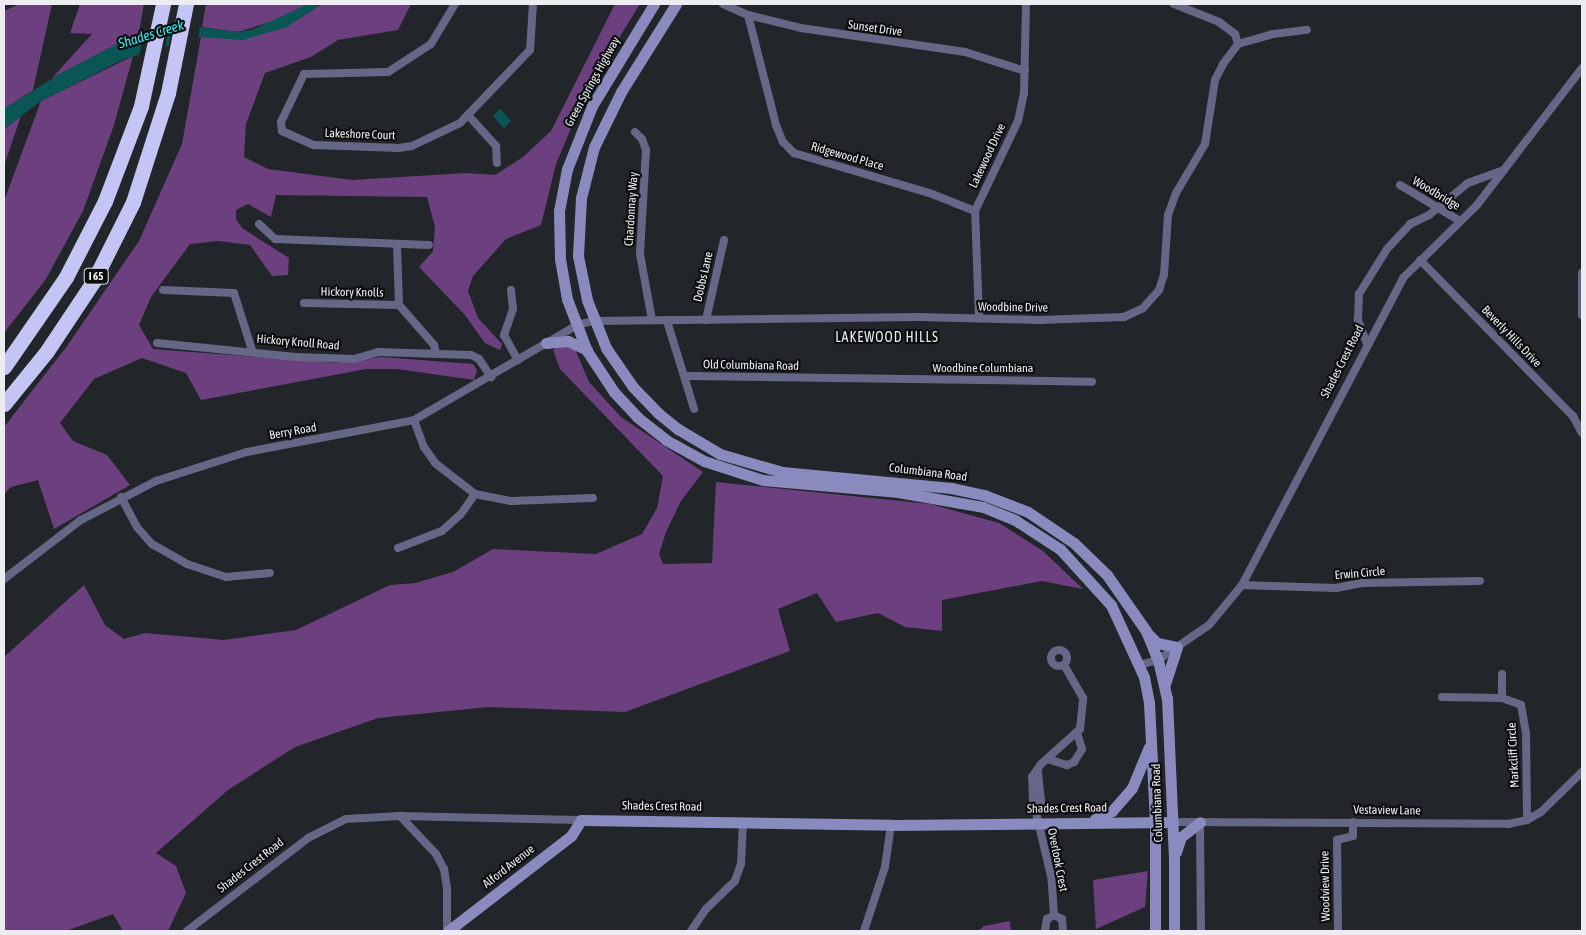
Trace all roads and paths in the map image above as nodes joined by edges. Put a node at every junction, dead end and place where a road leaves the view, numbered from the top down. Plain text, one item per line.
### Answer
1 (163, 4) edge
2 (186, 4) edge
3 (455, 4) edge
4 (533, 4) edge
5 (654, 4) edge
6 (676, 4) edge
7 (724, 4) edge
8 (1026, 4) edge
9 (1174, 4) edge
10 (748, 15) junction
11 (1307, 30) dead end
12 (1238, 44) junction
13 (1582, 68) edge
14 (1025, 72) junction
15 (468, 115) junction
16 (635, 132) dead end
17 (497, 163) dead end
18 (1504, 170) junction
19 (1400, 185) dead end
20 (1437, 208) junction
21 (975, 211) junction
22 (1460, 221) junction
23 (259, 224) dead end
24 (724, 240) dead end
25 (397, 244) junction
26 (429, 245) dead end
27 (1420, 260) junction
28 (1582, 273) edge
29 (163, 290) dead end
30 (510, 290) dead end
31 (304, 303) dead end
32 (400, 305) junction
33 (1582, 315) edge
34 (978, 318) junction
35 (652, 320) junction
36 (706, 320) junction
37 (593, 321) junction
38 (667, 321) junction
39 (577, 325) junction
40 (157, 343) dead end
41 (546, 343) junction
42 (1367, 344) junction
43 (252, 350) junction
44 (587, 351) junction
45 (436, 354) junction
46 (518, 360) junction
47 (4, 367) edge
48 (687, 376) junction
49 (491, 377) junction
50 (873, 379) joint
51 (1092, 382) dead end
52 (4, 404) edge
53 (694, 409) dead end
54 (414, 420) junction
55 (1582, 432) edge
56 (782, 477) junction
57 (475, 494) junction
58 (121, 497) junction
59 (593, 498) dead end
60 (398, 548) dead end
61 (270, 573) dead end
62 (4, 579) edge
63 (1480, 581) dead end
64 (1242, 585) junction
65 (1146, 631) junction
66 (1177, 647) junction
67 (1158, 660) junction
68 (1064, 665) dead end
69 (1139, 665) junction
70 (1502, 674) dead end
71 (1165, 689) junction
72 (1442, 697) dead end
73 (1502, 698) junction
74 (1077, 733) junction
75 (1152, 741) junction
76 (1047, 759) junction
77 (1582, 772) edge
78 (400, 816) junction
79 (581, 820) junction
80 (1527, 820) junction
81 (743, 822) junction
82 (1090, 822) junction
83 (1155, 822) junction
84 (1173, 822) junction
85 (1200, 822) junction
86 (1353, 822) junction
87 (1037, 823) junction
88 (891, 825) junction
89 (1174, 858) junction
90 (1157, 906) junction
91 (1175, 906) junction
92 (1054, 915) junction
93 (187, 931) edge
94 (448, 931) edge
95 (691, 931) edge
96 (864, 931) edge
97 (1045, 931) edge
98 (1063, 931) edge
99 (1155, 931) edge
100 (1174, 931) edge
101 (1201, 931) edge
102 (1338, 931) edge

1 - 47 highway, I 65
2 - 52 highway, I 65
3 - 15 street, Lakeshore Court
4 - 15 street
5 - 39 main road, Green Springs Highway
6 - 37 main road
7 - 10 street, Sunset Drive
8 - 14 street, Lakewood Drive
9 - 12 street
10 - 14 street, Sunset Drive
10 - 21 street, Ridgewood Place
11 - 12 street
12 - 34 street, Woodbine Drive
13 - 18 street, Shades Crest Road
14 - 21 street, Lakewood Drive
15 - 17 street
16 - 35 street, Chardonnay Way
18 - 20 street
18 - 22 street, Shades Crest Road
19 - 20 street, Woodbridge
20 - 22 street, Woodbridge
20 - 42 street
21 - 34 street, Lakewood Drive
22 - 27 street, Shades Crest Road
23 - 25 street
24 - 36 street, Dobbs Lane
25 - 26 street
25 - 32 street, Hickory Knolls
27 - 42 street, Shades Crest Road
27 - 55 street, Beverly Hills Drive
28 - 33 street
29 - 43 street
30 - 46 street
31 - 32 street, Hickory Knolls
32 - 45 street, Hickory Knolls
34 - 36 street, Woodbine Drive
35 - 37 street, Woodbine Drive
35 - 38 street, Woodbine Drive
36 - 38 street, Woodbine Drive
37 - 39 street, Berry Road
37 - 56 main road, Columbiana Road
38 - 48 street, Old Columbiana Road
39 - 41 street, Berry Road
39 - 44 main road, Columbiana Road
40 - 43 street, Hickory Knoll Road
41 - 44 main road
41 - 46 street, Berry Road
42 - 64 street, Shades Crest Road
43 - 45 street, Hickory Knoll Road
44 - 56 main road, Columbiana Road
45 - 49 street
46 - 49 street, Berry Road
48 - 50 street, Old Columbiana Road
48 - 53 street
49 - 54 street, Berry Road
50 - 51 street, Woodbine Columbiana
54 - 57 street
54 - 58 street, Berry Road
56 - 65 main road, Columbiana Road
56 - 69 main road, Columbiana Road
57 - 59 street
57 - 60 street
58 - 61 street
58 - 62 street, Berry Road
63 - 64 street, Erwin Circle
64 - 66 street, Shades Crest Road
65 - 66 main road
65 - 67 main road, Columbiana Road
66 - 67 street, Shades Crest Road
66 - 71 main road
67 - 69 street, Shades Crest Road
67 - 71 main road, Columbiana Road
68 - 74 street
69 - 75 main road, Columbiana Road
70 - 73 street
71 - 84 main road, Columbiana Road
72 - 73 street
73 - 80 street, Markcliff Circle
74 - 76 street, Overlook Crest
74 - 76 street
75 - 82 main road
75 - 83 main road, Columbiana Road
76 - 87 street, Overlook Crest
77 - 80 street, Vestaview Lane
78 - 79 street, Shades Crest Road
78 - 93 street, Shades Crest Road
78 - 94 street
79 - 81 main road, Shades Crest Road
79 - 94 main road, Alford Avenue
80 - 86 street, Vestaview Lane
81 - 88 main road, Shades Crest Road
81 - 95 street
82 - 83 main road, Shades Crest Road
82 - 87 main road, Shades Crest Road
83 - 84 main road, Shades Crest Road
83 - 90 main road, Columbiana Road
84 - 85 street, Vestaview Lane
84 - 89 main road, Columbiana Road
85 - 86 street, Vestaview Lane
85 - 89 main road
85 - 101 street
86 - 102 street, Woodview Drive
87 - 88 main road, Shades Crest Road
87 - 92 street, Overlook Crest
88 - 96 street
89 - 91 main road, Columbiana Road
90 - 91 main road
90 - 99 main road, Columbiana Road
91 - 100 main road, Columbiana Road
92 - 97 street
92 - 98 street, Overlook Crest

